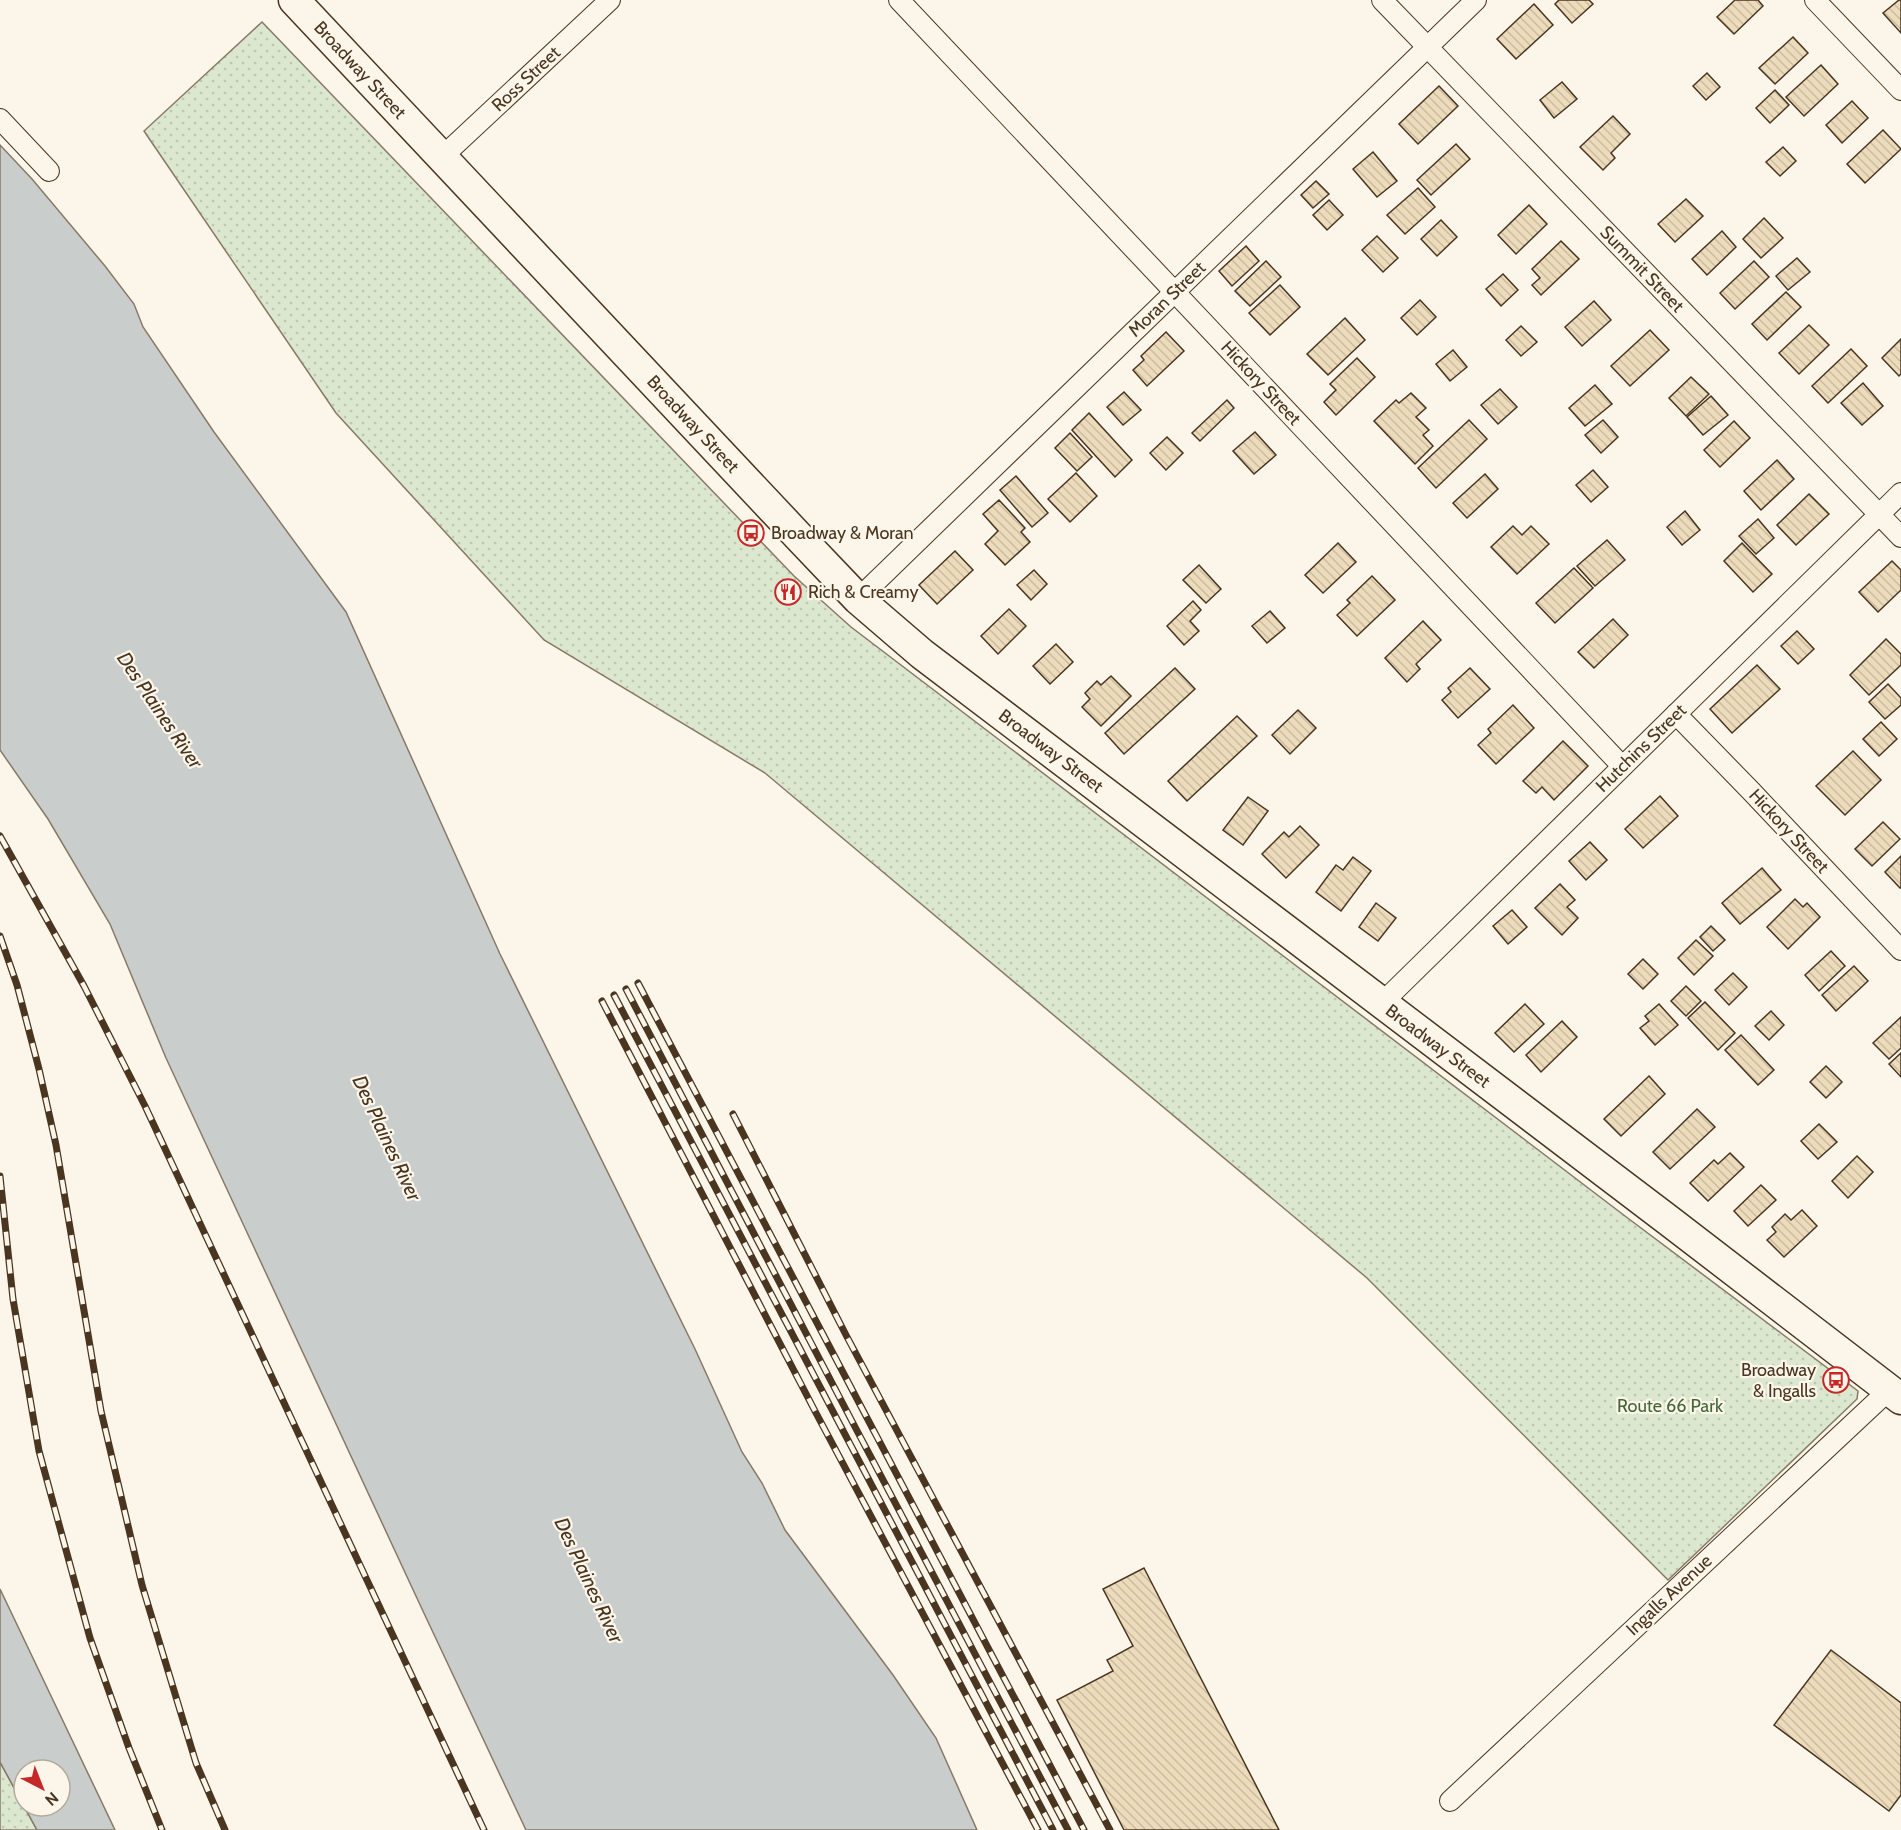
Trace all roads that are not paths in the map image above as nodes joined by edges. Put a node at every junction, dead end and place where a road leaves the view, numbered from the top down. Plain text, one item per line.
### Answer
1 (294, 0) edge
2 (610, 0) edge
3 (899, 0) edge
4 (1382, 0) edge
5 (1476, 0) edge
6 (1815, 0) edge
7 (1427, 47) junction
8 (1901, 90) edge
9 (0, 119) edge
10 (442, 157) junction
11 (49, 171) dead end
12 (1174, 292) junction
13 (1901, 493) edge
14 (1879, 514) junction
15 (1901, 537) edge
16 (858, 599) junction
17 (1676, 714) junction
18 (1623, 766) junction
19 (1901, 950) edge
20 (1382, 1003) junction
21 (1895, 1394) edge
22 (1450, 1801) dead end

1 - 10 main road, Broadway Street
2 - 10 street, Ross Street
3 - 12 street, Hickory Street
4 - 7 street, Summit Street
5 - 7 street, Moran Street
6 - 8 street
7 - 12 street, Moran Street
7 - 14 street, Summit Street
9 - 11 street
10 - 16 main road, Broadway Street
12 - 16 street, Moran Street
12 - 18 street, Hickory Street
13 - 14 street, Hutchins Street
14 - 15 street, Summit Street
14 - 17 street, Hutchins Street
16 - 20 main road, Broadway Street
17 - 18 street, Hutchins Street
17 - 19 street, Hickory Street
18 - 20 street, Hutchins Street
20 - 21 main road, Broadway Street
21 - 22 street, Ingalls Avenue

